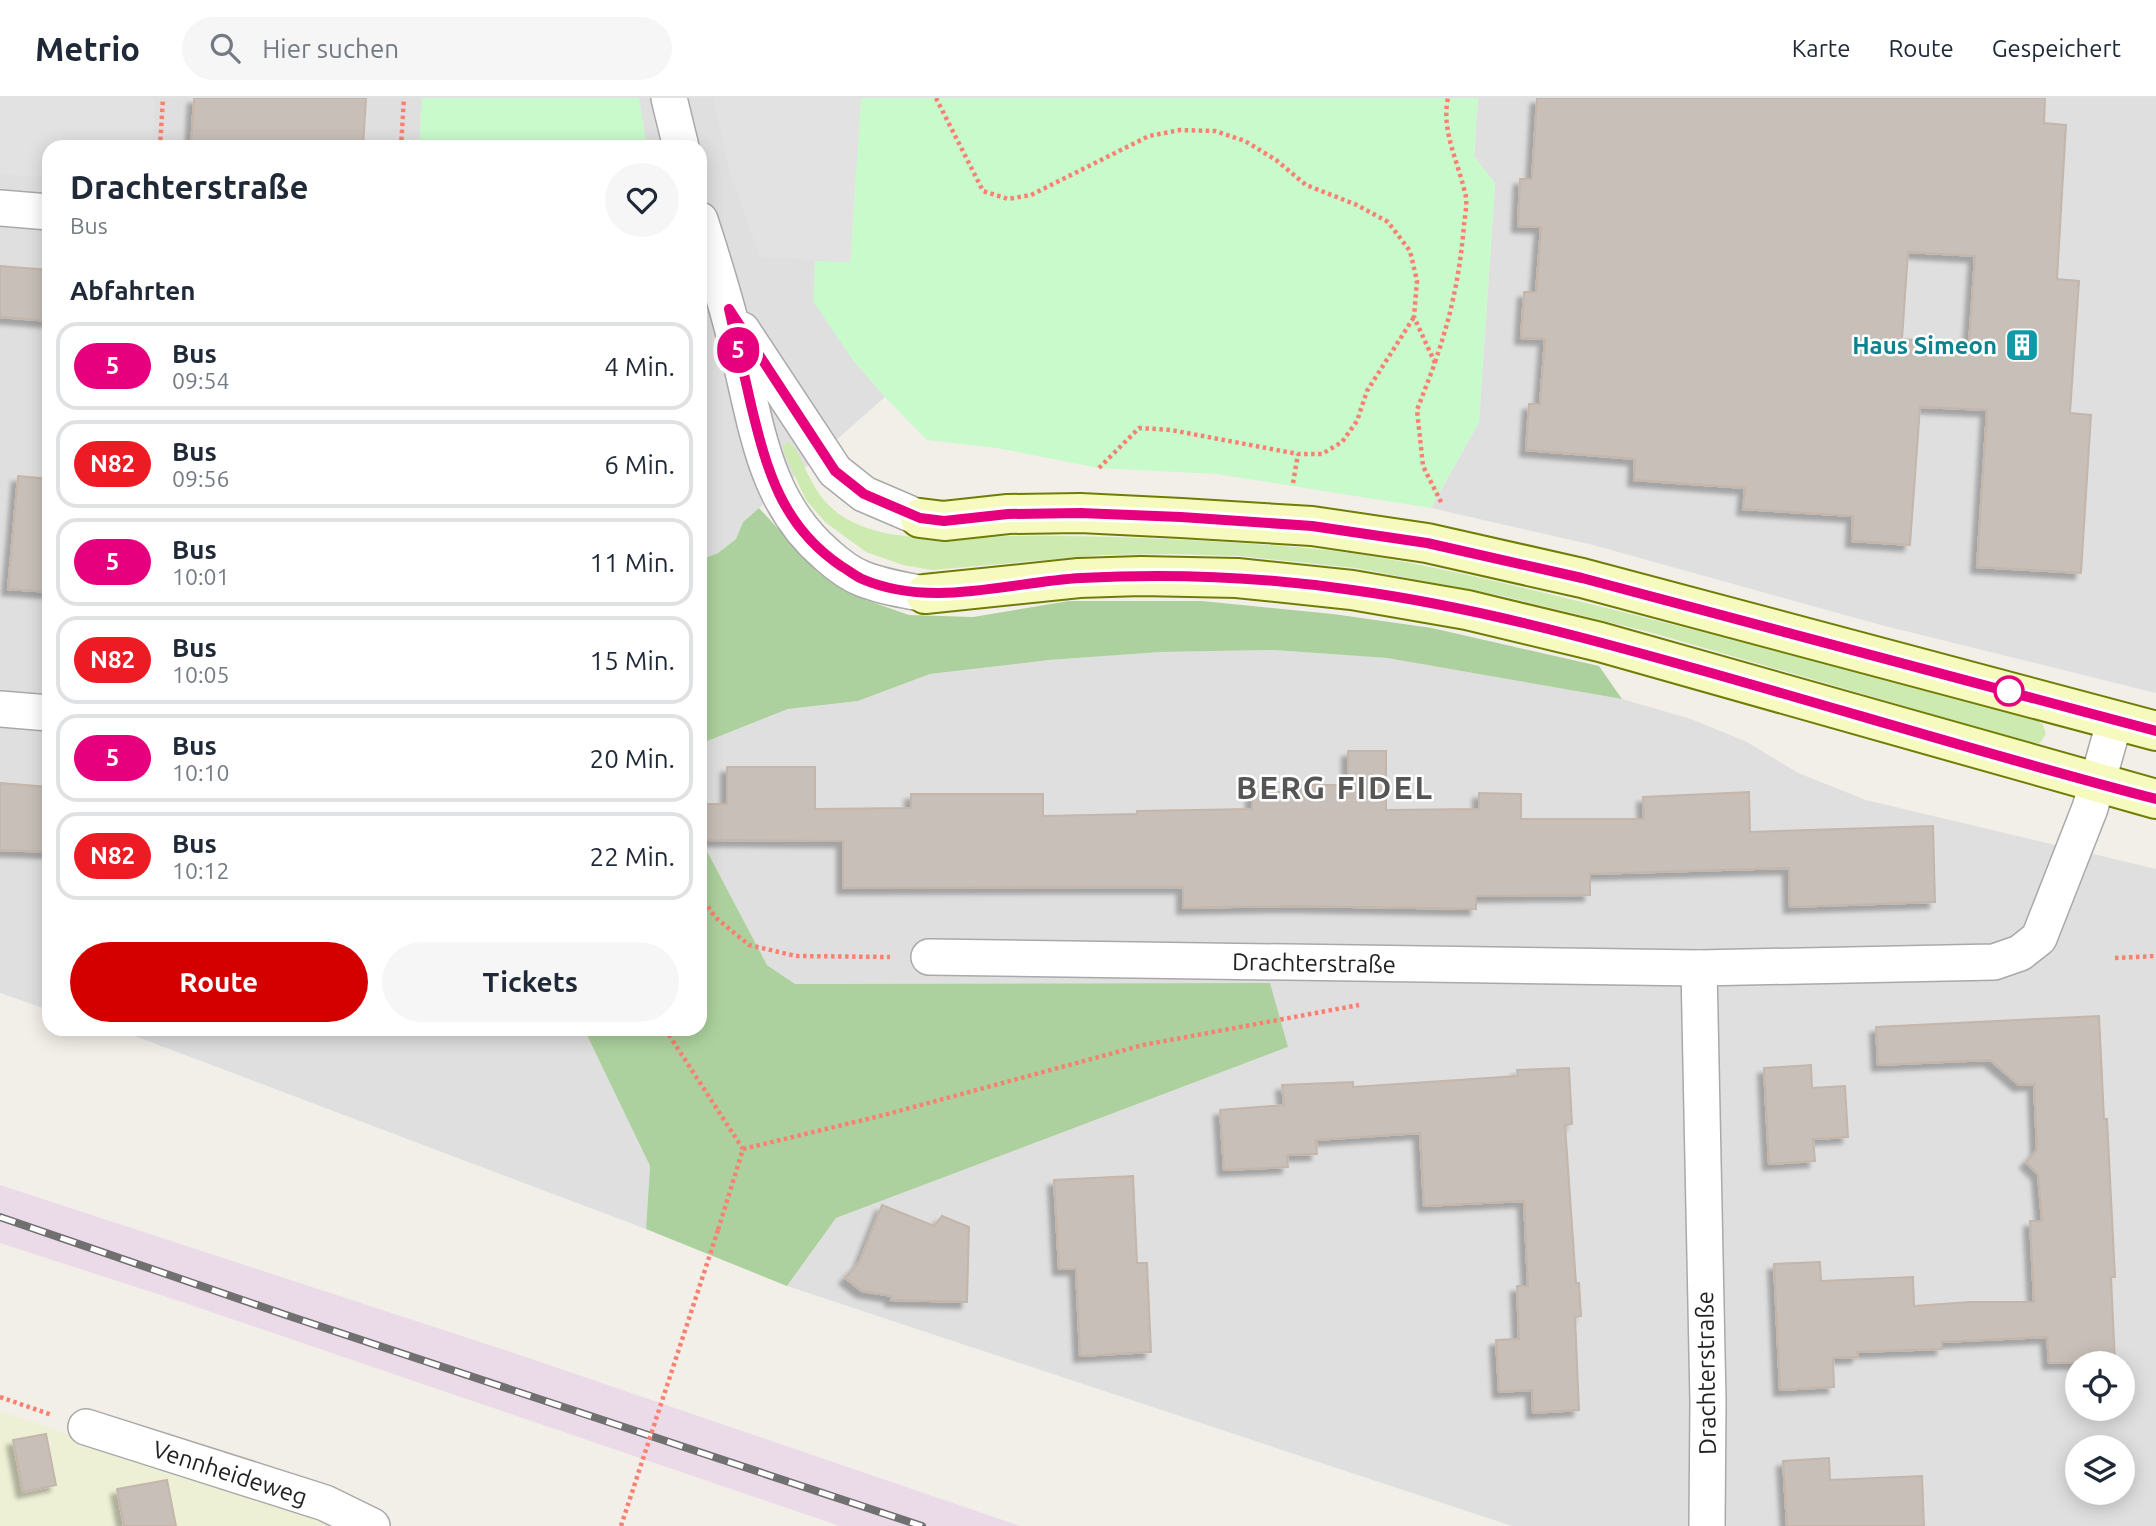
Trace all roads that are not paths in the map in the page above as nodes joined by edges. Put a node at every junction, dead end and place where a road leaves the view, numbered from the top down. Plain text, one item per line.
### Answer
1 (669, 98) edge
2 (679, 140) edge
3 (0, 208) edge
4 (42, 211) edge
5 (707, 241) edge
6 (729, 309) junction
7 (920, 518) joint
8 (925, 594) joint
9 (0, 709) edge
10 (42, 712) edge
11 (2115, 720) junction
12 (2156, 731) edge
13 (2098, 784) junction
14 (2156, 799) edge
15 (929, 957) road end
16 (1699, 968) junction
17 (86, 1427) road end
18 (372, 1526) edge
19 (1707, 1526) edge

1 - 2 street
3 - 4 street
5 - 6 street
6 - 7 street
6 - 8 street
7 - 11 street
8 - 13 street
9 - 10 street
11 - 12 street
11 - 13 street, Drachterstraße
13 - 14 street
13 - 16 street, Drachterstraße
15 - 16 street, Drachterstraße
16 - 19 street, Drachterstraße
17 - 18 street, Vennheideweg

